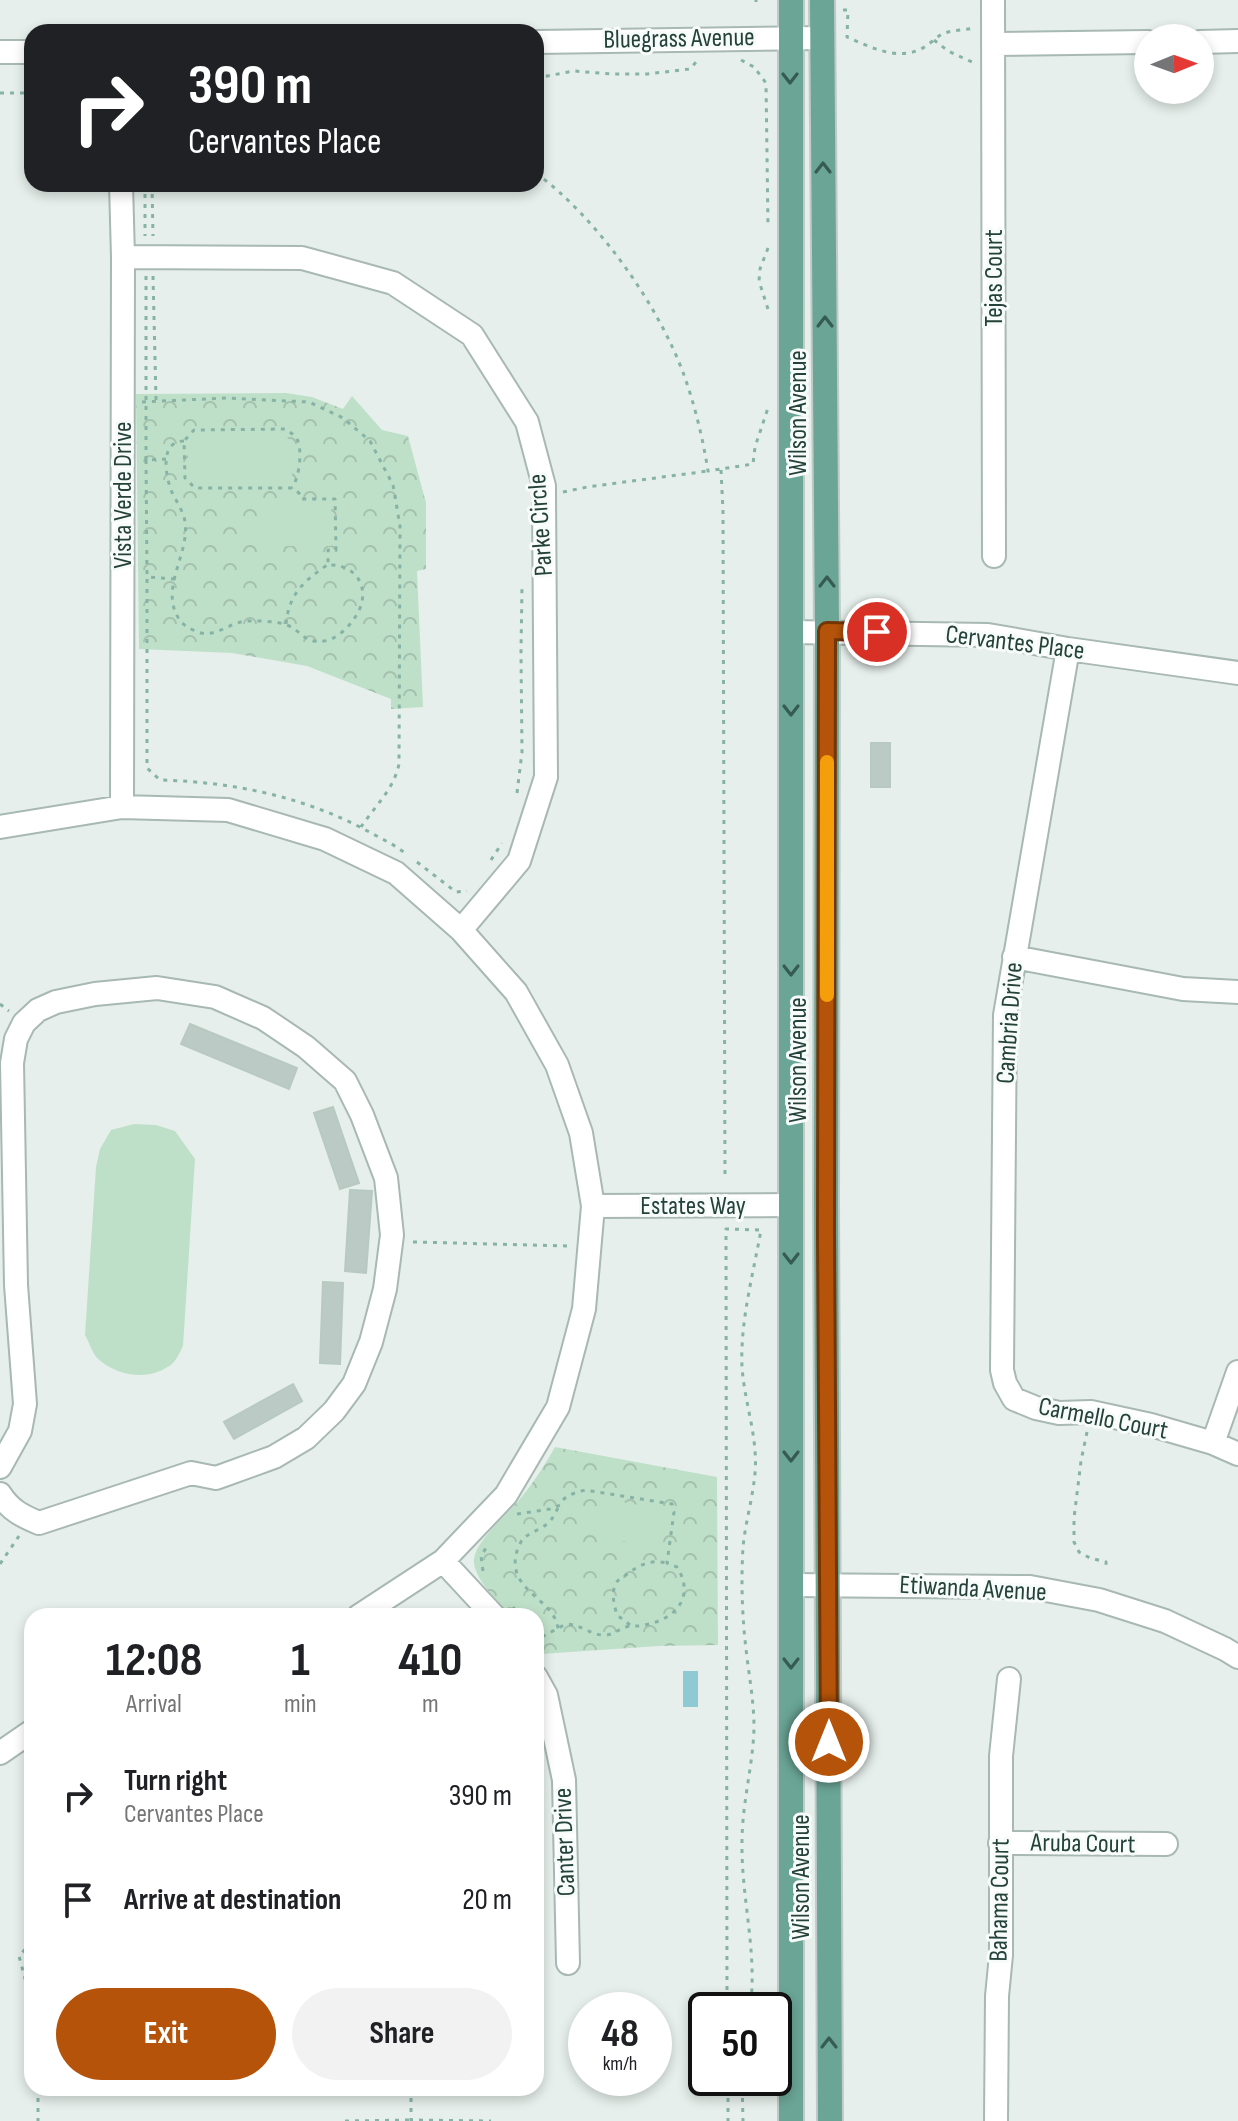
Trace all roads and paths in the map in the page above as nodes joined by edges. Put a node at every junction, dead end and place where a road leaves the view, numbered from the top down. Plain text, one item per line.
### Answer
1 (791, 0) edge
2 (822, 0) edge
3 (848, 10) dead end
4 (993, 22) edge
5 (790, 38) junction
6 (822, 38) junction
7 (934, 40) junction
8 (1134, 40) edge
9 (1238, 41) edge
10 (544, 42) edge
11 (1214, 42) edge
12 (0, 52) edge
13 (24, 52) edge
14 (742, 60) dead end
15 (697, 61) dead end
16 (993, 67) junction
17 (544, 77) edge
18 (0, 93) edge
19 (24, 93) edge
20 (544, 179) edge
21 (123, 192) edge
22 (145, 192) edge
23 (151, 192) edge
24 (141, 257) junction
25 (768, 321) dead end
26 (768, 408) dead end
27 (184, 441) junction
28 (166, 459) junction
29 (146, 460) junction
30 (721, 470) junction
31 (292, 488) junction
32 (994, 556) dead end
33 (328, 565) junction
34 (147, 577) junction
35 (175, 579) junction
36 (286, 624) junction
37 (827, 631) junction
38 (790, 632) junction
39 (1068, 649) junction
40 (1238, 673) edge
41 (122, 807) junction
42 (0, 827) edge
43 (461, 930) junction
44 (1014, 957) junction
45 (1238, 992) edge
46 (725, 1177) dead end
47 (792, 1205) junction
48 (593, 1206) junction
49 (391, 1241) junction
50 (590, 1247) junction
51 (1238, 1372) edge
52 (1014, 1399) joint
53 (1091, 1412) junction
54 (1213, 1443) junction
55 (1238, 1454) edge
56 (0, 1467) edge
57 (0, 1494) edge
58 (560, 1505) junction
59 (513, 1515) dead end
60 (28, 1519) junction
61 (486, 1548) dead end
62 (443, 1561) junction
63 (667, 1563) junction
64 (0, 1564) edge
65 (1106, 1566) dead end
66 (484, 1575) dead end
67 (828, 1584) junction
68 (791, 1585) junction
69 (371, 1608) edge
70 (498, 1608) edge
71 (630, 1625) junction
72 (558, 1629) junction
73 (544, 1636) edge
74 (1238, 1657) edge
75 (1009, 1679) dead end
76 (544, 1691) edge
77 (24, 1736) edge
78 (0, 1753) edge
79 (1000, 1843) junction
80 (1166, 1844) dead end
81 (24, 1951) edge
82 (568, 1963) dead end
83 (24, 1975) edge
84 (727, 1992) edge
85 (751, 1992) edge
86 (38, 2096) edge
87 (411, 2096) edge
88 (728, 2096) edge
89 (742, 2096) edge
90 (411, 2120) edge
91 (38, 2121) edge
92 (345, 2121) edge
93 (491, 2121) edge
94 (728, 2121) edge
95 (743, 2121) edge
96 (791, 2121) edge
97 (830, 2121) edge
98 (996, 2121) edge

1 - 5 main road, Wilson Avenue
2 - 6 main road, Wilson Avenue
3 - 7 path
4 - 7 path
4 - 8 street
4 - 16 street, Tejas Court
5 - 6 street, Bluegrass Avenue
5 - 10 street, Bluegrass Avenue
5 -> 38 main road, Wilson Avenue
37 -> 6 main road, Wilson Avenue
7 - 16 path
9 - 11 street
12 - 13 street
14 - 25 path
15 - 17 path
16 - 32 street, Tejas Court
18 - 19 path
20 - 30 path
21 - 24 street, Vista Verde Drive
22 - 24 path
23 - 24 path
24 - 29 path
24 - 34 path
24 - 41 street, Vista Verde Drive
24 - 43 street, Parke Circle
26 - 30 path
27 - 28 path
27 - 31 path
27 - 31 path
28 - 29 path
28 - 35 path
29 - 34 path
30 - 46 path
31 - 33 path
33 - 36 path
33 - 36 path
34 - 35 path
35 - 36 path
37 - 38 street, Cervantes Place
37 - 39 street, Cervantes Place
37 - 67 main road, Wilson Avenue
38 -> 47 main road, Wilson Avenue
39 - 40 street, Cervantes Place
39 - 44 street, Cambria Drive
41 - 42 street
41 - 43 street
43 - 48 street
44 - 45 street
44 - 52 street, Cambria Drive
47 - 48 street, Estates Way
47 -> 68 main road, Wilson Avenue
48 - 50 street
49 - 50 path
49 - 56 street
49 - 60 street
50 - 62 street
51 - 54 street
52 - 53 street, Carmello Court
53 - 54 street, Carmello Court
53 - 65 path
54 - 55 street, Carmello Court
57 - 60 street
58 - 59 path
58 - 63 path
58 - 72 path
60 - 64 path
61 - 66 path
62 - 69 street
62 - 70 street
63 - 71 path
63 - 71 path
67 - 68 street, Etiwanda Avenue
67 - 74 street, Etiwanda Avenue
97 -> 67 main road, Wilson Avenue
68 -> 96 main road, Wilson Avenue
71 - 72 path
72 - 73 path
75 - 79 street, Bahama Court
76 - 82 street, Canter Drive
77 - 78 street
79 - 80 street, Aruba Court
79 - 98 street, Bahama Court
81 - 83 path
84 - 85 path
86 - 91 path
87 - 90 path
88 - 94 path
89 - 95 path
90 - 92 path
90 - 93 path

